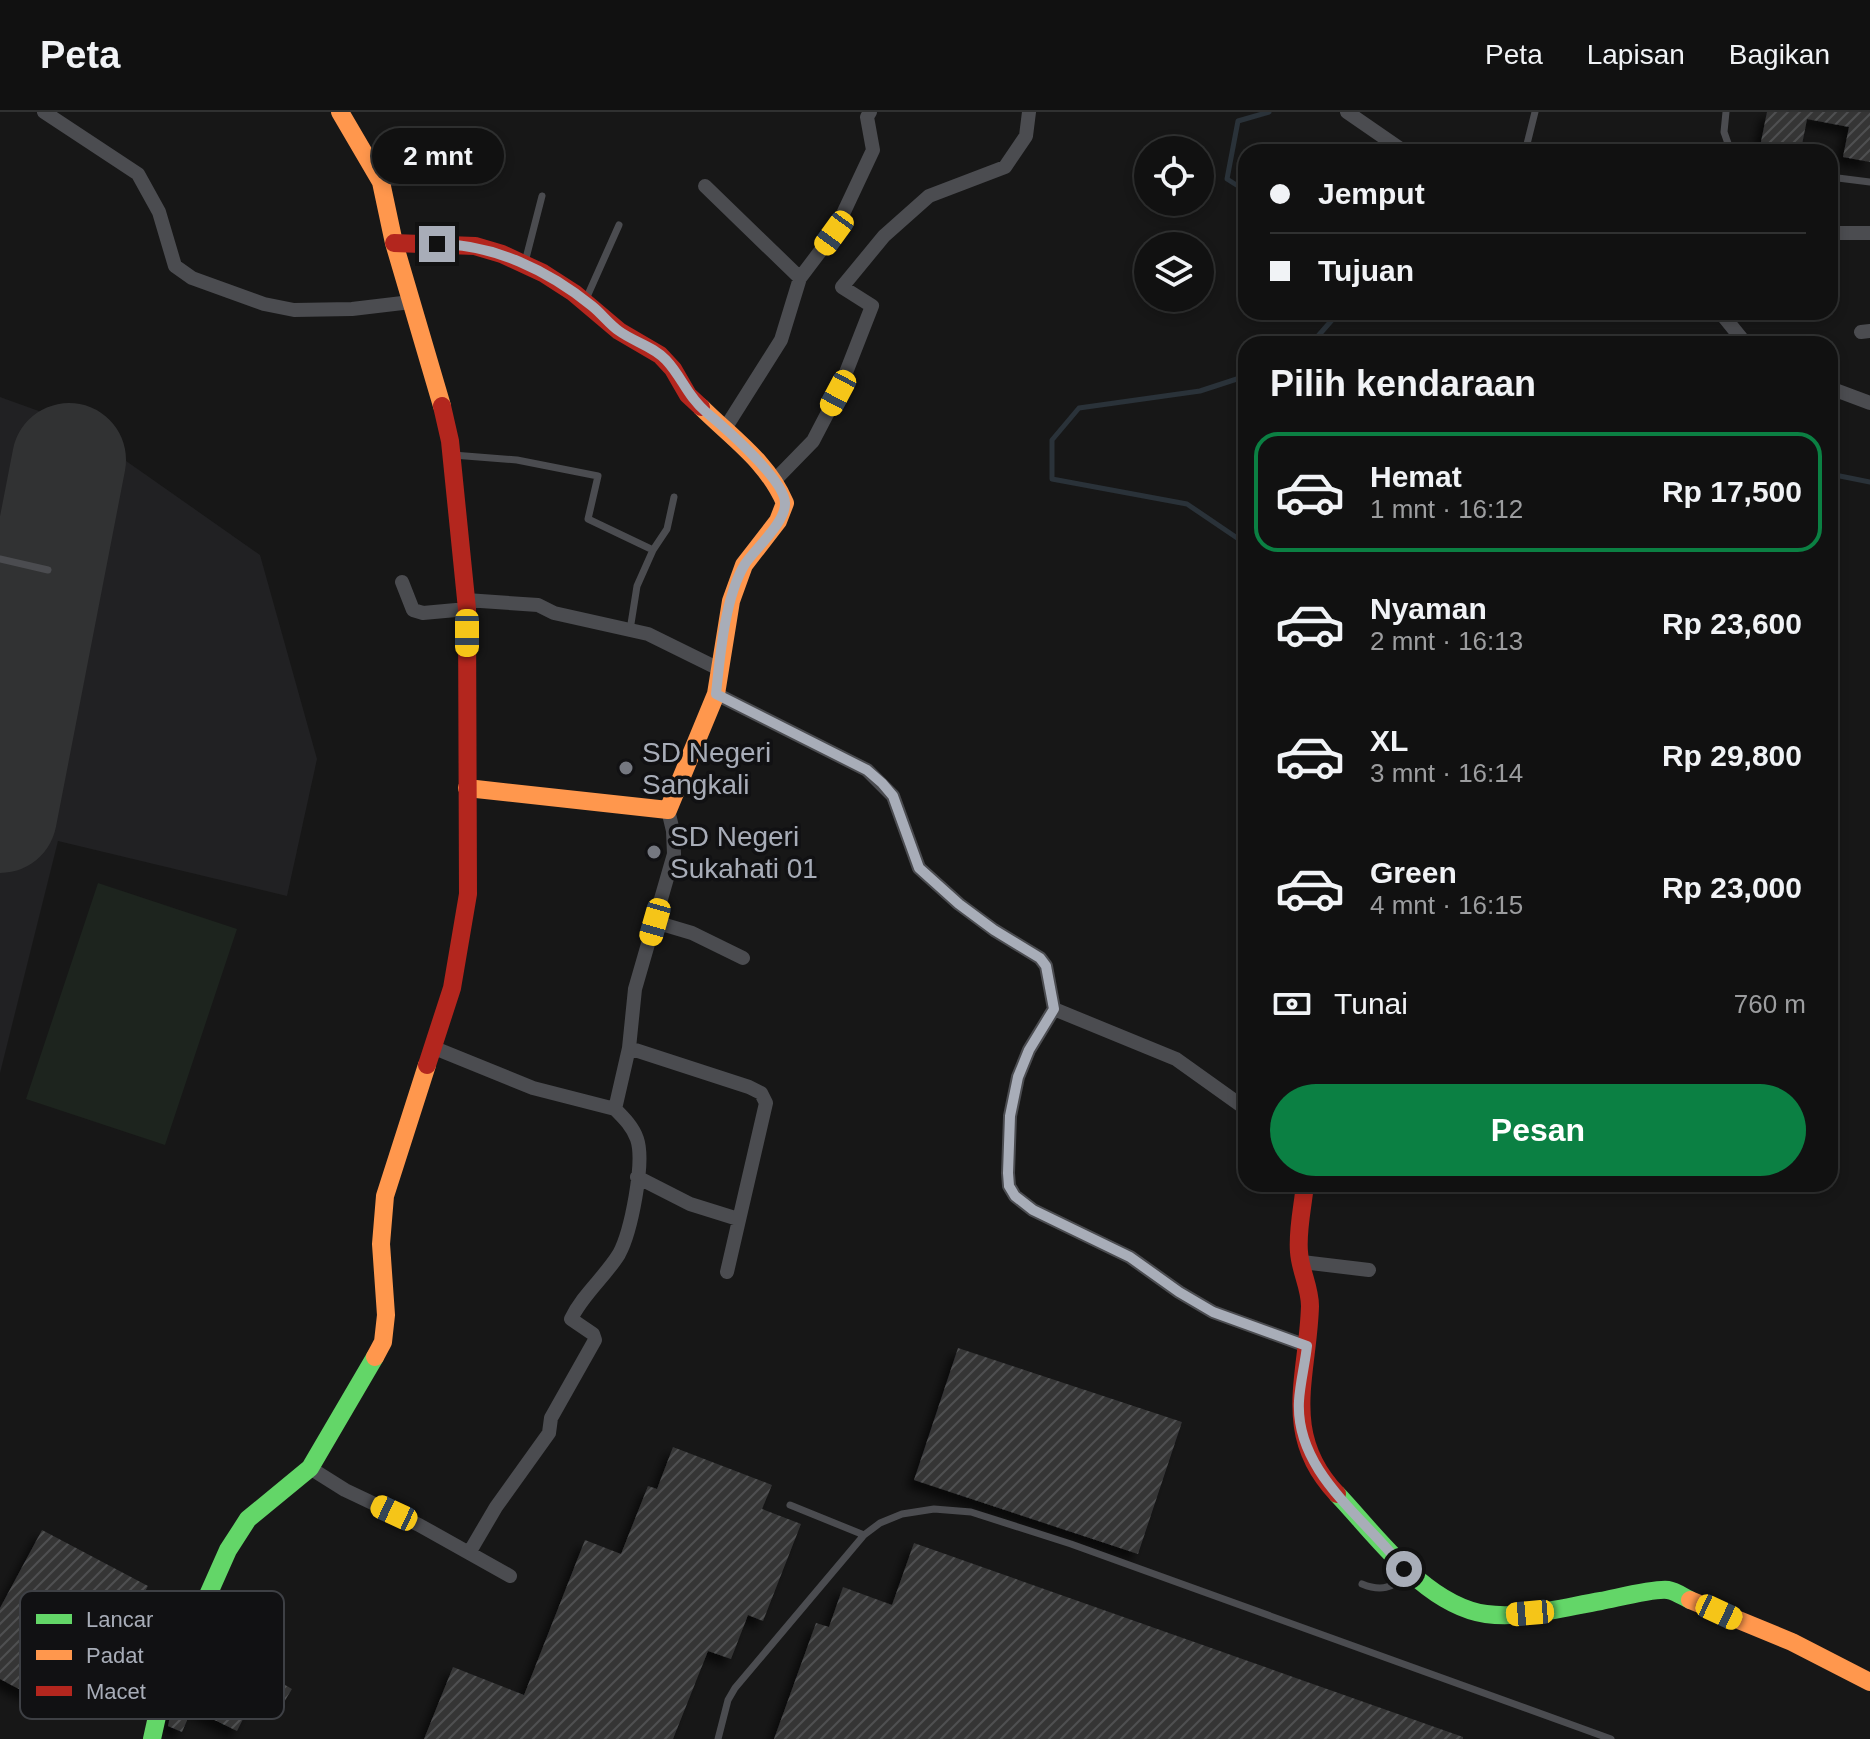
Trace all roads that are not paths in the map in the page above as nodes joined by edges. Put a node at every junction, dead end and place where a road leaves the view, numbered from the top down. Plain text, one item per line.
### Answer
1 (44, 112) edge
2 (340, 112) edge
3 (870, 112) edge
4 (1029, 112) edge
5 (1347, 112) edge
6 (1535, 112) edge
7 (1726, 112) edge
8 (1393, 144) edge
9 (1527, 144) edge
10 (1728, 144) edge
11 (1838, 178) edge
12 (455, 181) dead end
13 (381, 182) junction
14 (1870, 182) edge
15 (705, 186) dead end
16 (542, 196) dead end
17 (619, 225) dead end
18 (1838, 233) edge
19 (1870, 233) edge
20 (394, 243) junction
21 (524, 264) junction
22 (800, 278) junction
23 (585, 301) junction
24 (411, 302) junction
25 (1726, 320) edge
26 (1740, 336) edge
27 (1838, 391) edge
28 (1870, 403) edge
29 (726, 427) junction
30 (451, 454) junction
31 (774, 481) junction
32 (674, 497) dead end
33 (653, 550) junction
34 (0, 559) edge
35 (48, 570) dead end
36 (402, 582) dead end
37 (466, 604) junction
38 (630, 630) junction
39 (719, 669) junction
40 (716, 694) junction
41 (467, 788) junction
42 (668, 810) junction
43 (655, 922) junction
44 (743, 958) dead end
45 (1054, 1009) junction
46 (432, 1047) junction
47 (629, 1048) junction
48 (1238, 1103) edge
49 (615, 1109) junction
50 (637, 1177) junction
51 (1304, 1192) edge
52 (738, 1219) junction
53 (1302, 1262) junction
54 (1369, 1270) dead end
55 (727, 1272) dead end
56 (1307, 1346) junction
57 (310, 1468) junction
58 (790, 1505) dead end
59 (864, 1535) junction
60 (469, 1553) junction
61 (1404, 1569) junction
62 (510, 1576) dead end
63 (1362, 1584) dead end
64 (210, 1591) edge
65 (1870, 1682) edge
66 (156, 1719) edge
67 (152, 1739) edge
68 (718, 1739) edge
69 (1611, 1739) edge

1 - 24 street
2 - 13 street
3 - 22 street
4 - 31 street
5 - 8 street
6 - 9 lane
7 - 10 lane
11 - 14 lane
12 - 13 lane
13 - 20 street
15 - 22 street
16 - 21 lane
17 - 23 lane
18 - 19 street
20 - 21 street
20 - 24 street
21 - 23 street
22 - 29 street
23 - 29 street
24 - 30 street
25 - 26 street
27 - 28 street
29 - 31 street
30 - 33 lane
30 - 37 street
31 - 39 street
32 - 33 lane
33 - 38 lane
34 - 35 lane
36 - 37 street
37 - 38 street
37 - 41 street
38 - 39 street
39 - 40 street
40 - 42 street
40 - 45 street
41 - 42 street
41 - 46 street
42 - 43 street
43 - 44 street
43 - 47 street
45 - 48 street
45 - 56 street
46 - 49 street
46 - 57 street
47 - 49 street
47 - 52 street
49 - 50 street
50 - 52 street
50 - 60 street
51 - 53 street
52 - 55 street
53 - 54 street
53 - 56 street
56 - 61 street
57 - 60 street
57 - 64 street
58 - 59 lane
59 - 68 lane
59 - 69 lane
60 - 62 street
61 - 63 lane
61 - 65 street
66 - 67 street

